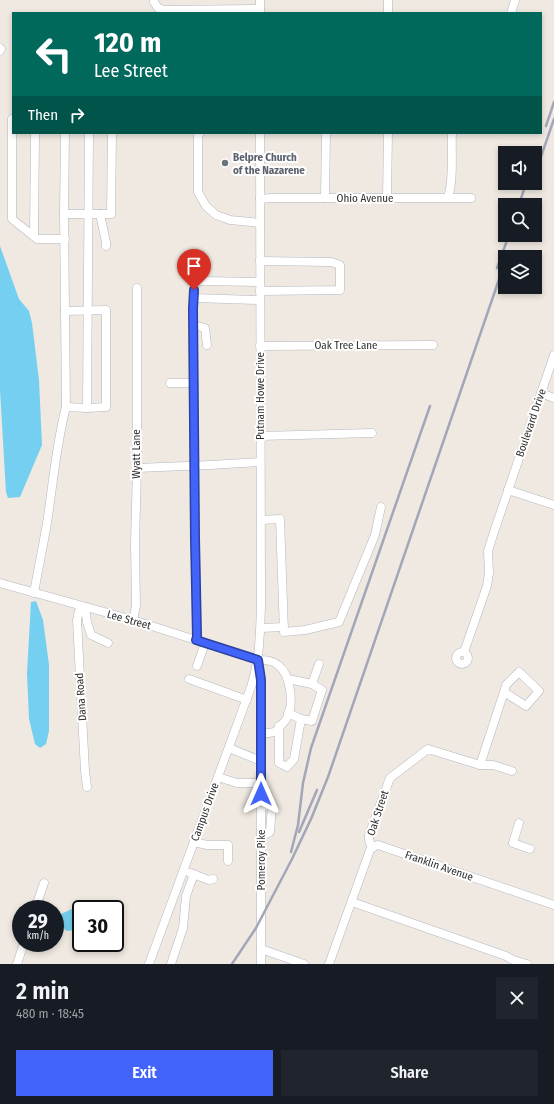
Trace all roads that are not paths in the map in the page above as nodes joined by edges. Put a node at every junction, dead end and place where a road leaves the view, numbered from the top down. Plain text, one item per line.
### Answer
1 (154, 0) edge
2 (260, 0) edge
3 (388, 0) edge
4 (516, 0) edge
5 (260, 11) edge
6 (388, 12) edge
7 (511, 12) edge
8 (12, 119) edge
9 (12, 134) edge
10 (12, 134) edge
11 (35, 134) edge
12 (65, 134) edge
13 (89, 134) edge
14 (112, 134) edge
15 (199, 134) edge
16 (260, 134) edge
17 (326, 134) edge
18 (388, 134) edge
19 (452, 134) edge
20 (448, 197) junction
21 (325, 198) junction
22 (387, 198) junction
23 (471, 198) dead end
24 (260, 199) junction
25 (64, 214) junction
26 (89, 214) junction
27 (100, 214) junction
28 (260, 223) junction
29 (34, 236) junction
30 (64, 239) junction
31 (106, 246) dead end
32 (260, 261) junction
33 (260, 282) junction
34 (137, 288) dead end
35 (260, 296) junction
36 (194, 298) junction
37 (88, 310) junction
38 (65, 311) junction
39 (194, 325) junction
40 (207, 345) dead end
41 (433, 345) dead end
42 (260, 346) junction
43 (554, 355) edge
44 (170, 383) dead end
45 (194, 383) junction
46 (541, 393) junction
47 (554, 398) edge
48 (66, 407) junction
49 (87, 408) junction
50 (372, 433) dead end
51 (260, 436) junction
52 (260, 462) junction
53 (195, 466) junction
54 (137, 468) junction
55 (508, 490) junction
56 (554, 505) edge
57 (381, 507) dead end
58 (261, 520) junction
59 (0, 583) edge
60 (34, 593) junction
61 (82, 607) junction
62 (133, 620) junction
63 (284, 627) junction
64 (261, 628) junction
65 (196, 640) junction
66 (205, 643) junction
67 (108, 644) dead end
68 (464, 652) dead end
69 (258, 660) junction
70 (319, 664) dead end
71 (197, 666) dead end
72 (189, 679) dead end
73 (288, 679) junction
74 (312, 684) junction
75 (504, 692) dead end
76 (247, 700) junction
77 (288, 713) junction
78 (301, 719) junction
79 (279, 726) junction
80 (261, 734) junction
81 (229, 748) junction
82 (261, 761) junction
83 (477, 765) junction
84 (512, 771) dead end
85 (218, 777) junction
86 (261, 783) junction
87 (87, 787) dead end
88 (520, 823) dead end
89 (194, 842) junction
90 (372, 848) junction
91 (530, 848) dead end
92 (228, 861) dead end
93 (184, 871) junction
94 (194, 874) junction
95 (213, 879) dead end
96 (44, 883) dead end
97 (176, 892) junction
98 (186, 896) junction
99 (353, 899) junction
100 (38, 900) edge
101 (554, 905) edge
102 (261, 949) junction
103 (21, 952) edge
104 (17, 964) edge
105 (149, 964) edge
106 (171, 964) edge
107 (261, 964) edge
108 (304, 964) edge
109 (329, 964) edge
110 (527, 964) edge

1 - 5 street
2 - 5 street
3 - 6 street
4 - 7 street
8 - 9 street
10 - 29 street
11 - 29 street
12 - 25 street
13 - 26 street
14 - 27 street
15 - 28 street
16 - 24 street, Putnam Howe Drive
17 - 21 street
18 - 22 street
19 - 20 street
20 - 22 street, Ohio Avenue
20 - 23 street, Ohio Avenue
21 - 22 street, Ohio Avenue
21 - 24 street, Ohio Avenue
24 - 28 street, Putnam Howe Drive
25 - 26 street
25 - 30 street
26 - 27 street
26 - 37 street
27 - 31 street
28 - 32 street, Putnam Howe Drive
29 - 30 street
30 - 38 street
32 - 33 street, Putnam Howe Drive
32 - 35 street
33 - 35 street, Putnam Howe Drive
33 - 36 street
34 - 54 street, Wyatt Lane
35 - 36 street
35 - 42 street, Putnam Howe Drive
36 - 39 street
37 - 38 street
37 - 49 street
37 - 49 street
38 - 48 street
39 - 40 street
39 - 45 street
41 - 42 street, Oak Tree Lane
42 - 51 street, Putnam Howe Drive
43 - 46 street, Boulevard Drive
44 - 45 street
45 - 53 street
46 - 47 street
46 - 55 street, Boulevard Drive
48 - 49 street
48 - 60 street
50 - 51 street
51 - 52 street, Putnam Howe Drive
52 - 53 street
52 - 58 street, Putnam Howe Drive
53 - 54 street
53 - 65 street
54 - 62 street, Wyatt Lane
55 - 56 street
55 - 68 street, Boulevard Drive
57 - 63 street
58 - 63 street
58 - 64 street, Putnam Howe Drive
59 - 60 street, Lee Street
60 - 61 street, Lee Street
61 - 62 street, Lee Street
61 - 67 street
61 - 87 street, Dana Road
62 - 65 street, Lee Street
63 - 64 street
64 - 69 street, Putnam Howe Drive
65 - 66 street, Lee Street
66 - 69 street, Lee Street
66 - 71 street
69 - 73 street, Lee Street
69 - 76 street, Campus Drive
69 - 80 street, Pomeroy Pike
70 - 74 street
72 - 76 street
73 - 74 street
73 - 77 street
74 - 78 street
75 - 83 street
76 - 81 street, Campus Drive
77 - 78 street
77 - 79 street
78 - 79 street
79 - 80 street
80 - 82 street, Pomeroy Pike
81 - 82 street
81 - 85 street, Campus Drive
82 - 86 street, Pomeroy Pike
83 - 84 street
83 - 90 street, Oak Street
85 - 86 street
85 - 89 street, Campus Drive
86 - 102 street, Pomeroy Pike
88 - 91 street
89 - 92 street
89 - 93 street, Campus Drive
90 - 99 street
90 - 101 street, Franklin Avenue
93 - 94 street
93 - 97 street, Campus Drive
94 - 95 street
94 - 98 street
96 - 100 street
97 - 98 street
97 - 105 street, Campus Drive
98 - 106 street
99 - 109 street
99 - 110 street
102 - 107 street, Pomeroy Pike
102 - 108 street
103 - 104 street

